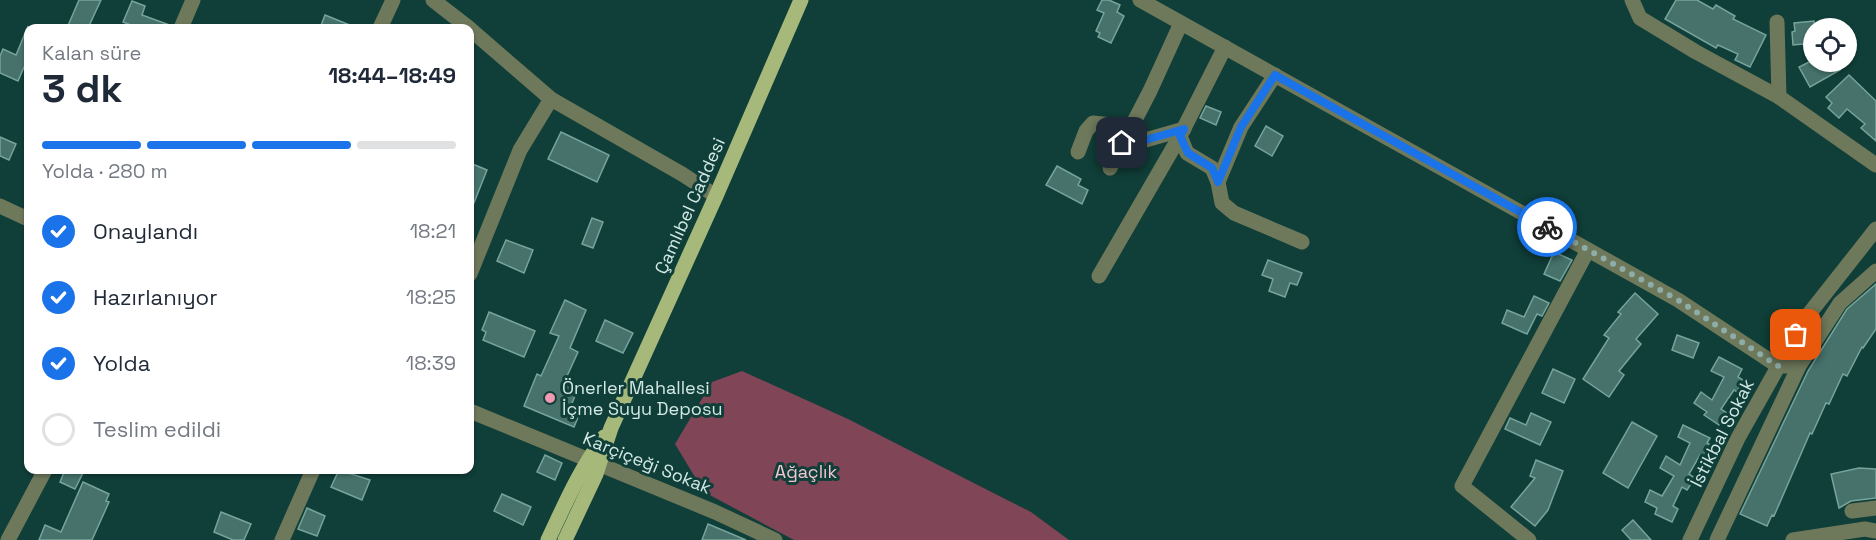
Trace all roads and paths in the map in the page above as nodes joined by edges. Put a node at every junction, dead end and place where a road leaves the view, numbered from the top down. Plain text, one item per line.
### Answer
1 (193, 0) edge
2 (393, 0) edge
3 (433, 0) edge
4 (801, 0) edge
5 (1140, 0) edge
6 (1632, 0) edge
7 (1181, 22) junction
8 (1777, 22) dead end
9 (183, 24) edge
10 (382, 24) edge
11 (463, 24) edge
12 (474, 33) edge
13 (1225, 47) junction
14 (1275, 75) junction
15 (1779, 97) junction
16 (552, 99) junction
17 (1130, 127) junction
18 (1182, 132) junction
19 (1122, 143) junction
20 (1078, 152) dead end
21 (1876, 165) edge
22 (1110, 168) dead end
23 (1218, 182) junction
24 (716, 196) junction
25 (0, 206) edge
26 (24, 217) edge
27 (1876, 229) edge
28 (1302, 242) dead end
29 (1588, 250) junction
30 (474, 264) edge
31 (1876, 271) edge
32 (1099, 276) dead end
33 (1778, 366) junction
34 (1799, 366) junction
35 (474, 413) edge
36 (1760, 449) junction
37 (594, 462) junction
38 (1724, 467) junction
39 (43, 474) edge
40 (311, 474) edge
41 (1876, 508) edge
42 (1852, 511) dead end
43 (1876, 531) edge
44 (8, 540) edge
45 (282, 540) edge
46 (548, 540) edge
47 (565, 540) edge
48 (775, 540) edge
49 (1529, 540) edge
50 (1690, 540) edge
51 (1717, 540) edge
52 (1793, 540) edge

1 - 9 street
2 - 10 street
3 - 11 street
4 - 24 main road, Çamlıbel Caddesi
5 - 7 street
6 - 15 street
7 - 13 street
7 - 17 street
8 - 15 street
12 - 16 street
13 - 14 street
13 - 18 street
14 - 23 street
14 - 29 street
15 - 21 street
16 - 24 street
16 - 30 street
17 - 19 street
17 - 20 street
18 - 19 street
18 - 23 street
18 - 32 street
19 - 22 street
23 - 28 street
24 - 37 main road, Çamlıbel Caddesi
25 - 26 street
27 - 33 street, İstikbal Sokak
29 - 33 street
29 - 49 street
31 - 34 street
33 - 34 street
33 - 38 street, İstikbal Sokak
34 - 36 street
35 - 37 street, Karçiçeği Sokak
36 - 38 street
36 - 51 street
37 - 46 main road
37 - 47 main road
37 - 48 street, Karçiçeği Sokak
38 - 50 street, İstikbal Sokak
39 - 44 street
40 - 45 street
41 - 42 street
43 - 52 street

